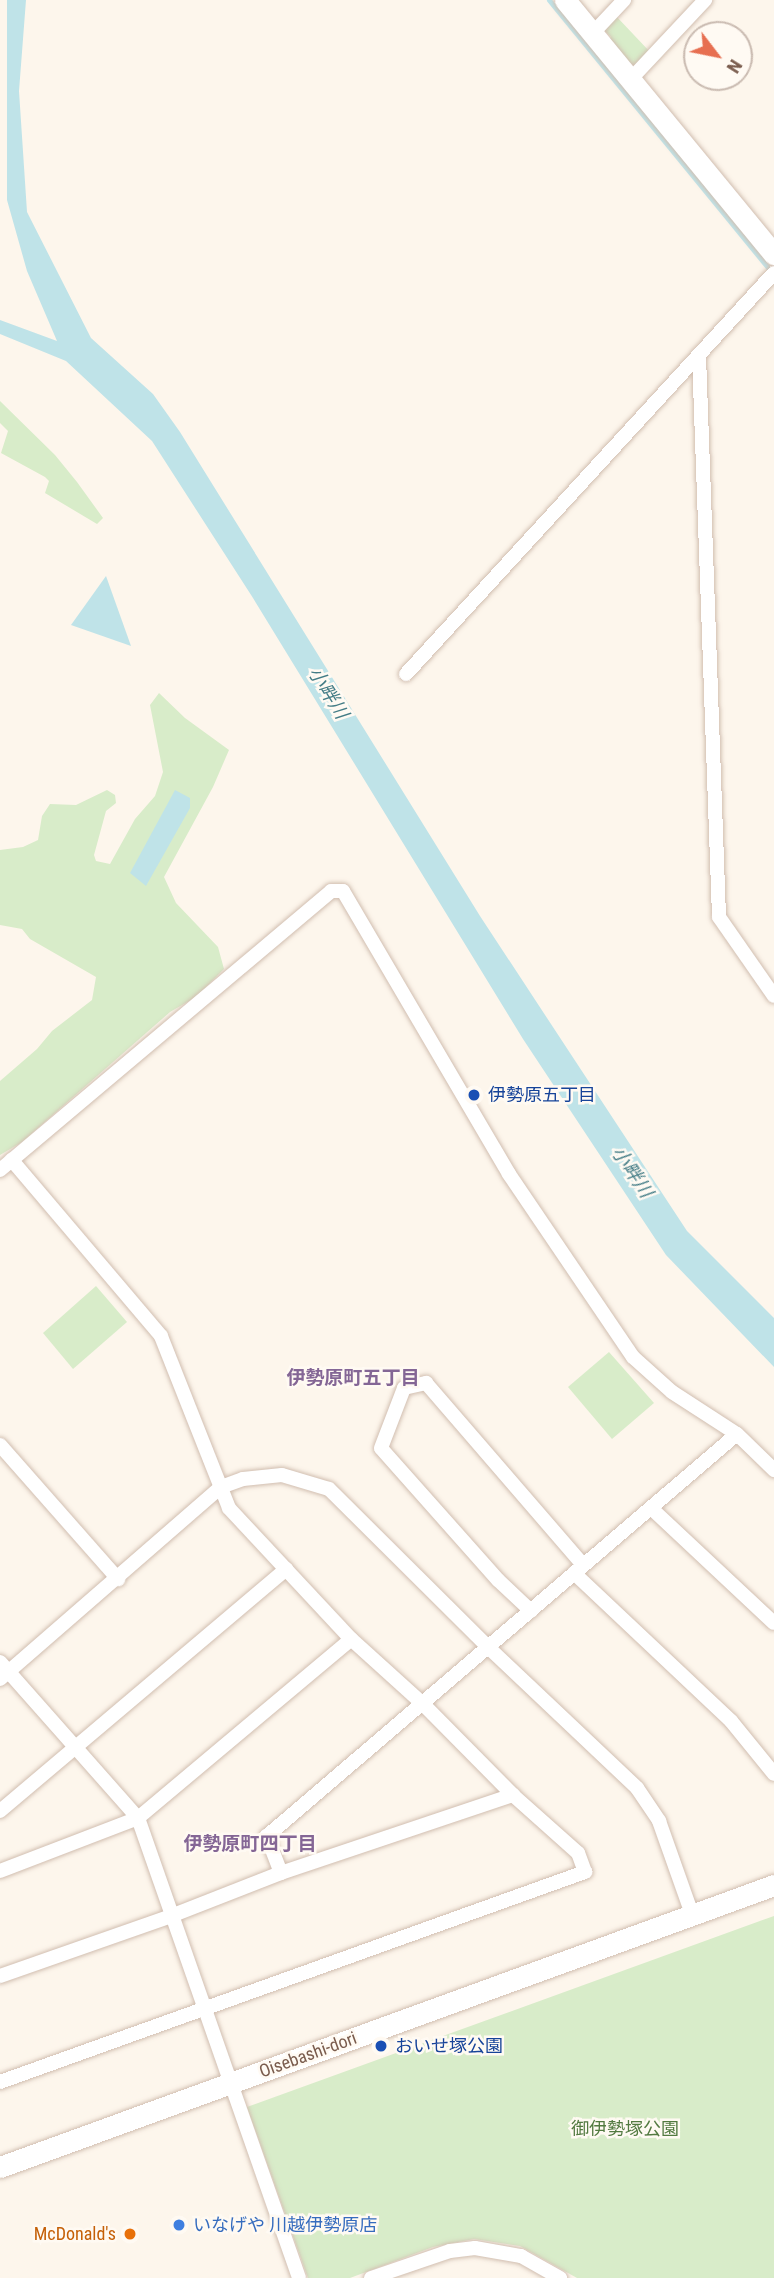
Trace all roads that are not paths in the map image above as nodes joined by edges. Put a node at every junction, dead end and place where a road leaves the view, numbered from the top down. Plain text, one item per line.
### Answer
1 (565, 0) edge
2 (624, 0) edge
3 (705, 0) edge
4 (592, 34) junction
5 (630, 80) junction
6 (774, 254) edge
7 (774, 273) edge
8 (699, 355) junction
9 (406, 674) dead end
10 (774, 996) edge
11 (12, 1160) junction
12 (0, 1170) edge
13 (737, 1434) junction
14 (0, 1445) edge
15 (774, 1470) edge
16 (221, 1486) junction
17 (651, 1508) junction
18 (286, 1569) junction
19 (579, 1569) junction
20 (118, 1579) junction
21 (531, 1611) junction
22 (774, 1623) edge
23 (351, 1639) junction
24 (489, 1648) junction
25 (3, 1671) edge
26 (423, 1704) junction
27 (74, 1748) junction
28 (774, 1774) edge
29 (513, 1796) junction
30 (0, 1811) edge
31 (138, 1818) junction
32 (0, 1871) edge
33 (281, 1873) junction
34 (774, 1885) edge
35 (692, 1914) junction
36 (171, 1916) junction
37 (0, 1976) edge
38 (202, 2008) junction
39 (0, 2082) edge
40 (230, 2084) junction
41 (0, 2167) edge
42 (299, 2278) edge
43 (371, 2278) edge
44 (560, 2278) edge

1 - 4 street
2 - 4 street
3 - 5 street
4 - 5 street
5 - 6 street
7 - 8 street
8 - 9 street
8 - 10 street
11 - 12 street
11 - 13 street
11 - 16 street
13 - 15 street
13 - 17 street
14 - 20 street
16 - 18 street
16 - 20 street
16 - 24 street
17 - 19 street
17 - 22 street
18 - 23 street
18 - 27 street
19 - 21 street
19 - 21 street
19 - 28 street
20 - 25 street
21 - 24 street
23 - 26 street
23 - 31 street
24 - 26 street
24 - 35 street
25 - 27 street
26 - 29 street
26 - 33 street
27 - 30 street
27 - 31 street
29 - 33 street
29 - 38 street
31 - 32 street
31 - 36 street
33 - 36 street
34 - 35 street, Oisebashi-dori
35 - 40 street, Oisebashi-dori
36 - 37 street
36 - 38 street
38 - 39 street
38 - 40 street
40 - 41 street, Oisebashi-dori
40 - 42 street
43 - 44 street

